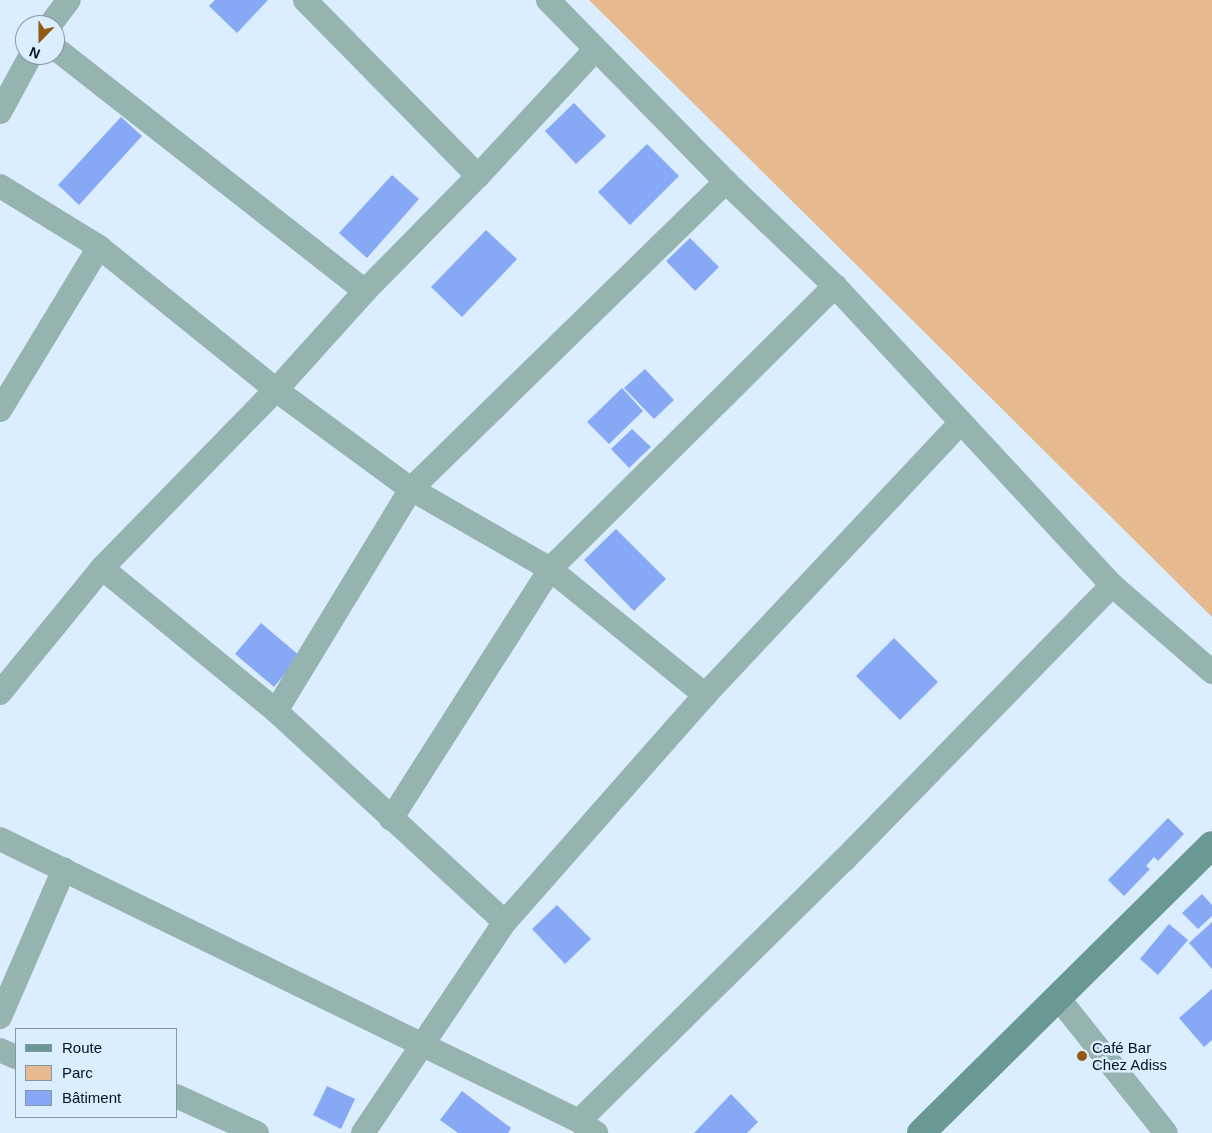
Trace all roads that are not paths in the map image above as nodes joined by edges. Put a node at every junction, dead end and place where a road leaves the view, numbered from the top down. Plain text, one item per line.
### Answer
1 (69, 0) edge
2 (305, 0) edge
3 (548, 0) edge
4 (58, 15) edge
5 (596, 49) junction
6 (65, 56) edge
7 (26, 65) edge
8 (0, 112) edge
9 (478, 176) junction
10 (726, 182) junction
11 (0, 186) edge
12 (99, 247) junction
13 (834, 286) junction
14 (365, 291) junction
15 (276, 390) junction
16 (0, 410) edge
17 (961, 422) junction
18 (411, 490) junction
19 (102, 568) junction
20 (550, 569) junction
21 (1112, 585) junction
22 (1212, 672) edge
23 (0, 694) edge
24 (705, 695) junction
25 (276, 711) junction
26 (391, 819) junction
27 (0, 839) edge
28 (1212, 845) edge
29 (64, 869) junction
30 (505, 922) junction
31 (1059, 999) junction
32 (0, 1016) edge
33 (424, 1045) junction
34 (0, 1050) edge
35 (15, 1057) edge
36 (178, 1097) edge
37 (587, 1127) edge
38 (257, 1133) edge
39 (363, 1133) edge
40 (921, 1133) edge
41 (1166, 1133) edge

1 - 4 street
2 - 9 street
3 - 5 street
5 - 9 street
5 - 10 street
6 - 14 street
7 - 8 street
9 - 14 street
10 - 13 street
10 - 18 street
11 - 12 street
12 - 15 street
12 - 16 street
13 - 17 street
13 - 20 street
14 - 15 street
15 - 18 street
15 - 19 street
17 - 21 street
17 - 24 street
18 - 20 street
18 - 25 street
19 - 23 street
19 - 25 street
20 - 24 street
20 - 26 street
21 - 22 street
21 - 37 street
24 - 30 street
25 - 26 street
26 - 30 street
27 - 29 street
28 - 31 main road
29 - 32 street
29 - 33 street
30 - 33 street
31 - 40 main road
31 - 41 street
33 - 37 street
33 - 39 street
34 - 35 street
36 - 38 street

